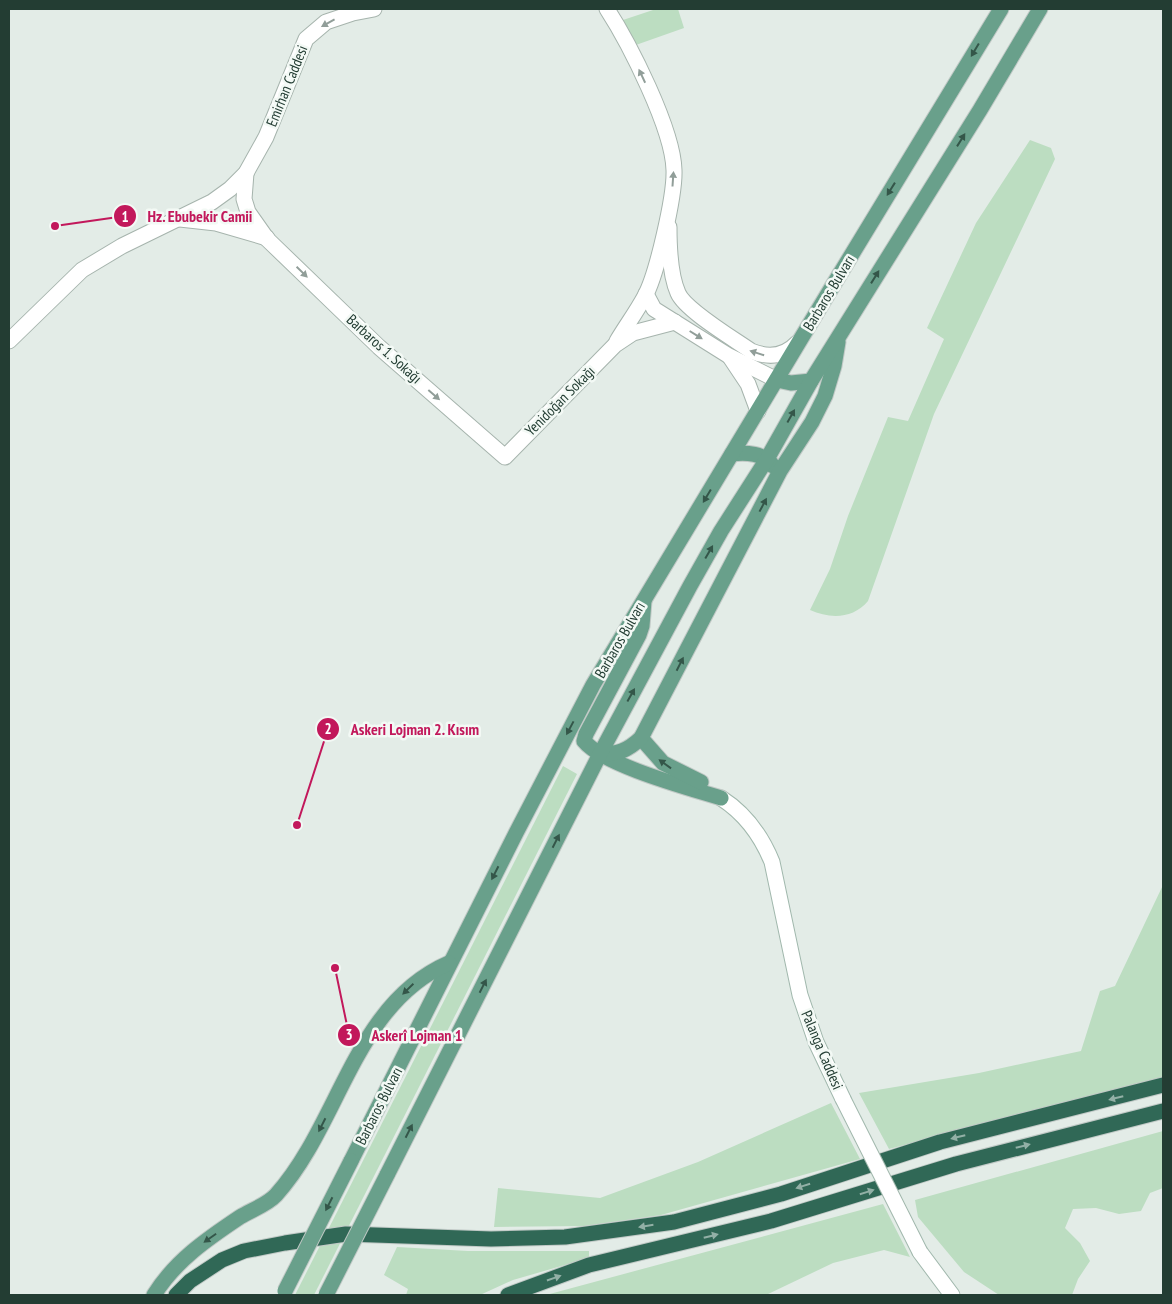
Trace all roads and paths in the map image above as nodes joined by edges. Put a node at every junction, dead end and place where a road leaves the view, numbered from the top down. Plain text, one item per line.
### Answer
1 (374, 9) edge
2 (607, 9) edge
3 (1002, 9) edge
4 (1040, 9) edge
5 (246, 173) junction
6 (669, 210) junction
7 (176, 219) junction
8 (267, 238) junction
9 (646, 294) junction
10 (675, 322) junction
11 (839, 336) junction
12 (9, 341) edge
13 (800, 341) junction
14 (615, 345) junction
15 (730, 356) junction
16 (777, 380) junction
17 (811, 381) junction
18 (758, 411) junction
19 (732, 454) junction
20 (505, 456) joint
21 (767, 459) junction
22 (774, 484) junction
23 (644, 600) junction
24 (641, 738) junction
25 (600, 754) junction
26 (721, 798) junction
27 (449, 963) junction
28 (1163, 1086) edge
29 (1163, 1111) edge
30 (284, 1293) edge
31 (154, 1295) edge
32 (176, 1295) edge
33 (326, 1295) edge
34 (508, 1295) edge
35 (952, 1295) edge

1 -> 5 street, Emirhan Caddesi
6 -> 2 street
3 -> 13 main road, Barbaros Bulvarı
11 -> 4 main road, Barbaros Bulvarı
5 - 7 street
5 - 8 street, Barbaros 1. Sokağı
6 - 9 street
13 -> 6 street
7 - 8 street
7 - 12 street
8 -> 20 street, Barbaros 1. Sokağı
9 - 10 street
9 - 14 street
10 - 14 street
10 -> 15 street
11 - 17 main road, Barbaros Bulvarı
11 - 22 main road
13 - 16 main road, Barbaros Bulvarı
14 - 20 street, Yenidoğan Sokağı
15 - 16 street
15 - 18 street
16 - 17 main road
16 - 18 main road, Barbaros Bulvarı
21 -> 17 main road, Barbaros Bulvarı
18 - 19 main road, Barbaros Bulvarı
19 - 21 main road
19 -> 23 main road, Barbaros Bulvarı
21 - 22 main road
25 -> 21 main road, Barbaros Bulvarı
24 -> 22 main road
23 - 25 main road
23 -> 27 main road, Barbaros Bulvarı
24 - 25 main road
26 -> 24 main road
25 - 26 main road
33 -> 25 main road, Barbaros Bulvarı, bridge
26 - 35 street, Palanga Caddesi, bridge
27 -> 30 main road, Barbaros Bulvarı, bridge
27 -> 31 main road
28 -> 32 highway
34 -> 29 highway

